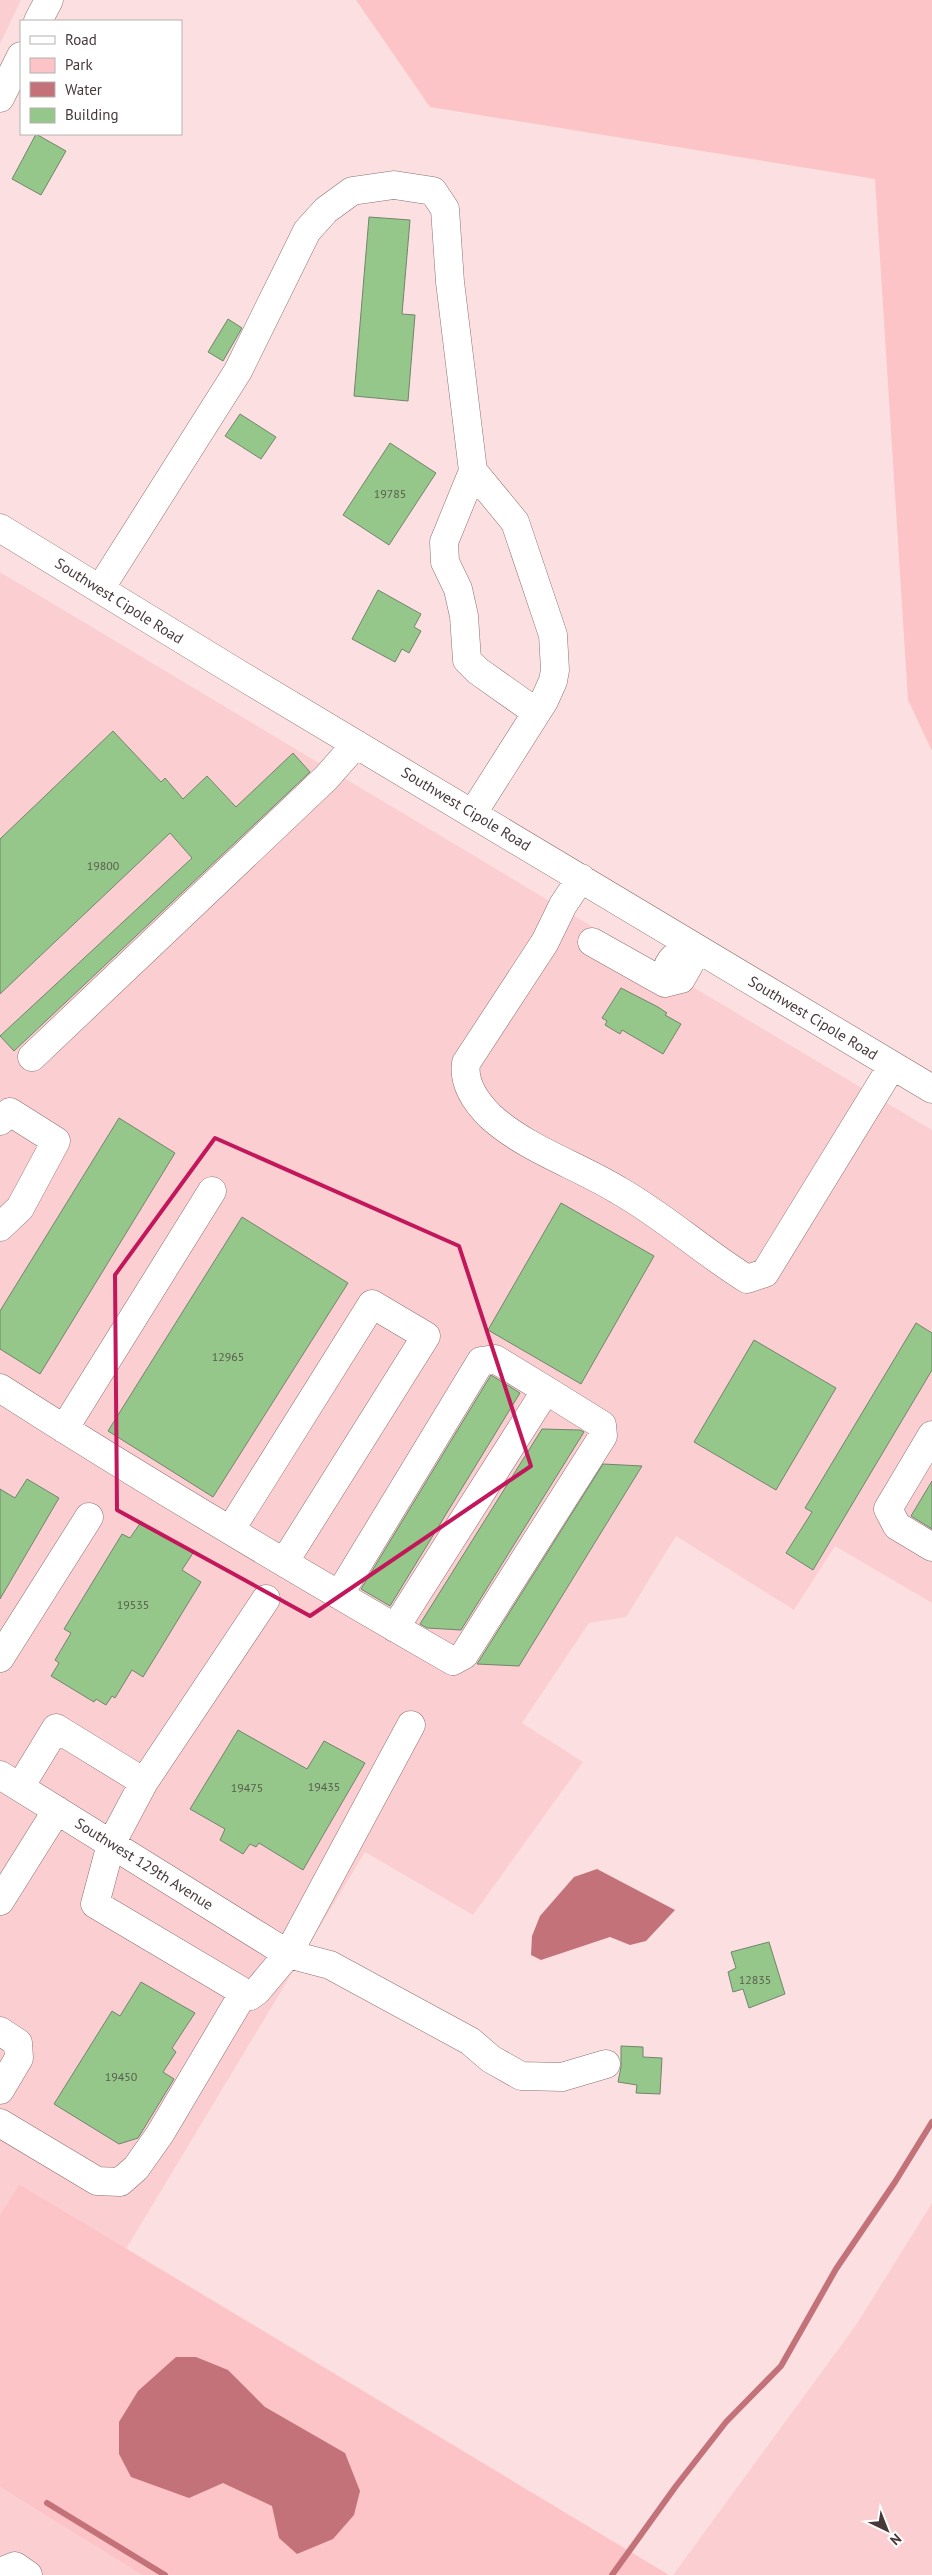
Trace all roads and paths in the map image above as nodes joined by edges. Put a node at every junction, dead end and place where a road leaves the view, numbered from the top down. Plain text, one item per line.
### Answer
1 (48, 0) edge
2 (38, 20) edge
3 (20, 58) edge
4 (0, 98) edge
5 (474, 471) junction
6 (0, 528) edge
7 (100, 589) junction
8 (536, 712) junction
9 (356, 744) junction
10 (473, 812) junction
11 (581, 878) junction
12 (592, 942) dead end
13 (690, 945) junction
14 (32, 1057) dead end
15 (892, 1066) junction
16 (932, 1089) edge
17 (0, 1121) edge
18 (212, 1191) dead end
19 (0, 1227) edge
20 (0, 1388) edge
21 (549, 1392) junction
22 (64, 1429) junction
23 (932, 1435) edge
24 (89, 1517) dead end
25 (231, 1529) junction
26 (932, 1548) edge
27 (285, 1561) junction
28 (339, 1595) junction
29 (266, 1599) dead end
30 (395, 1628) junction
31 (0, 1658) edge
32 (411, 1725) dead end
33 (10, 1781) edge
34 (144, 1782) junction
35 (57, 1810) junction
36 (110, 1844) junction
37 (0, 1901) edge
38 (288, 1954) junction
39 (243, 1994) junction
40 (0, 2031) edge
41 (606, 2064) dead end
42 (0, 2090) edge
43 (0, 2123) edge
44 (0, 2572) edge
45 (28, 2575) edge

1 - 2 street
3 - 4 street
5 - 7 street
5 - 8 street
5 - 8 street
6 - 7 street, Southwest Cipole Road
7 - 9 street, Southwest Cipole Road
8 - 10 street
9 - 10 street, Southwest Cipole Road
9 - 14 street
10 - 11 street, Southwest Cipole Road
11 - 13 street, Southwest Cipole Road
11 - 15 street
12 - 13 street
13 - 15 street, Southwest Cipole Road
15 - 16 street, Southwest Cipole Road
17 - 19 street
18 - 22 street
20 - 22 street
21 - 28 street
21 - 30 street
21 - 30 street
22 - 25 street
23 - 26 street
24 - 31 street
25 - 27 street
25 - 27 street
27 - 28 street
28 - 30 street
29 - 34 street
32 - 38 street
33 - 34 street
33 - 35 street, Southwest 129th Avenue
34 - 36 street
35 - 36 street, Southwest 129th Avenue
35 - 37 street
36 - 38 street, Southwest 129th Avenue
36 - 39 street
38 - 39 street
38 - 41 street, Southwest 129th Avenue
39 - 43 street
40 - 42 street
44 - 45 street

